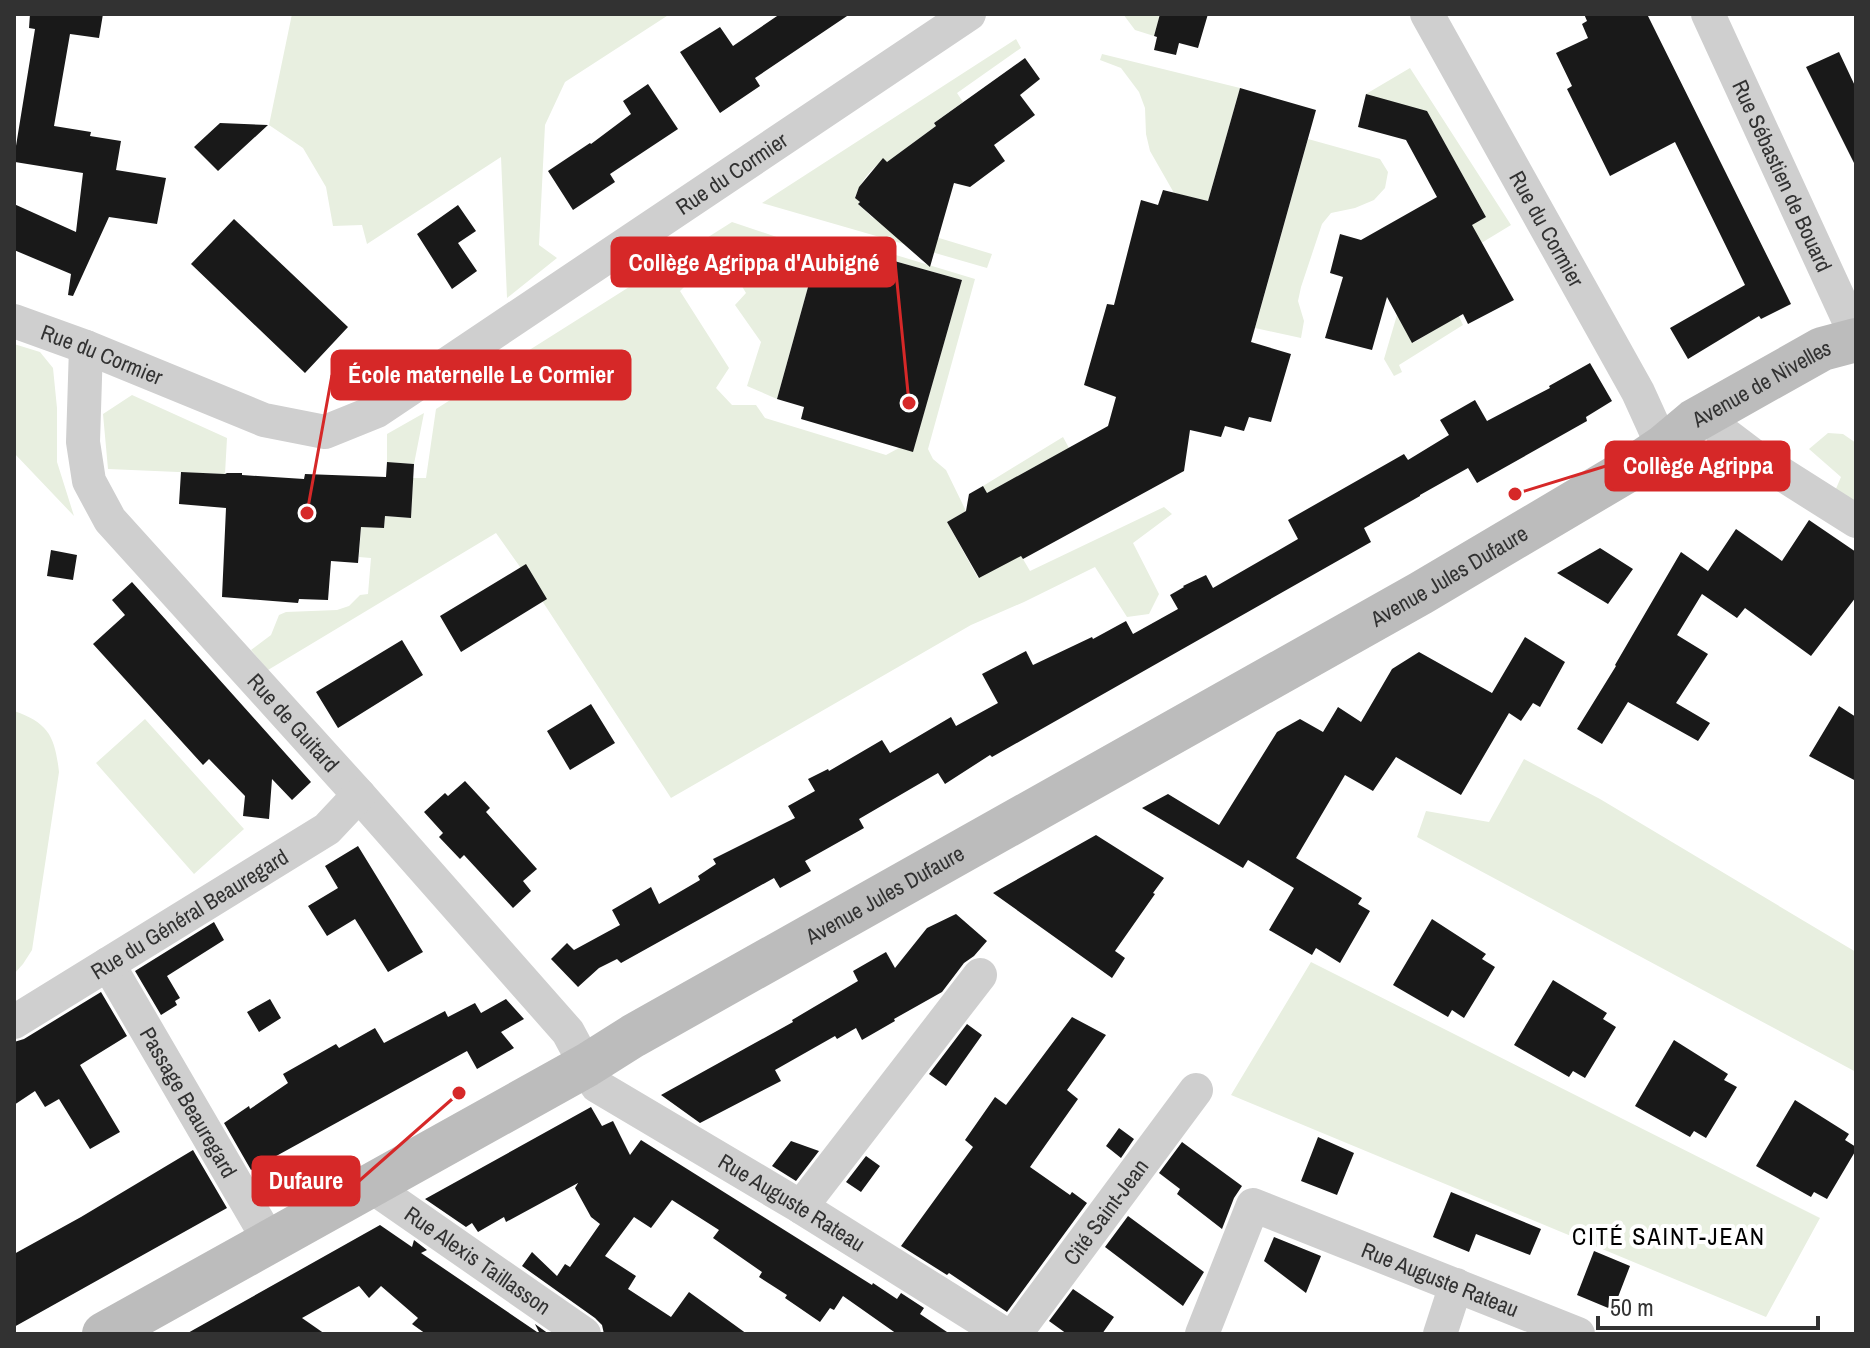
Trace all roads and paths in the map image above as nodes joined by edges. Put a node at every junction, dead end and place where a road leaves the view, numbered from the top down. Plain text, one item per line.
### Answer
1 (969, 14) edge
2 (1427, 14) edge
3 (1708, 14) edge
4 (14, 321) edge
5 (1856, 339) edge
6 (86, 347) junction
7 (1721, 431) junction
8 (1663, 447) junction
9 (1856, 521) edge
10 (359, 795) junction
11 (108, 964) junction
12 (980, 975) dead end
13 (14, 1022) edge
14 (587, 1065) junction
15 (1196, 1090) dead end
16 (371, 1186) junction
17 (801, 1207) junction
18 (270, 1242) junction
19 (1456, 1285) junction
20 (104, 1334) edge
21 (584, 1334) edge
22 (1004, 1334) edge
23 (1015, 1334) edge
24 (1202, 1334) edge
25 (1440, 1334) edge
26 (1578, 1334) edge

1 - 6 street, Rue du Cormier
2 - 8 street, Rue du Cormier
3 - 5 street, Rue Sébastien de Bouard
4 - 6 street, Rue du Cormier
5 - 7 main road, Avenue de Nivelles
5 - 8 main road, Avenue de Nivelles
6 - 10 street, Rue de Guitard
7 - 8 main road, Avenue de Nivelles
7 - 9 street
8 - 14 main road, Avenue Jules Dufaure
10 - 11 street, Rue du Général Beauregard
10 - 14 street, Rue de Guitard
11 - 13 street, Rue du Général Beauregard
11 - 18 street, Passage Beauregard
12 - 17 street
14 - 16 main road, Avenue Jules Dufaure
14 - 17 street, Rue Auguste Rateau
15 - 23 street, Cité Saint-Jean
16 - 18 main road, Avenue Jules Dufaure
16 - 21 street, Rue Alexis Taillasson
17 - 22 street, Rue Auguste Rateau
18 - 20 main road, Avenue Jules Dufaure
19 - 24 street, Rue Auguste Rateau
19 - 25 street
19 - 26 street, Rue Auguste Rateau

